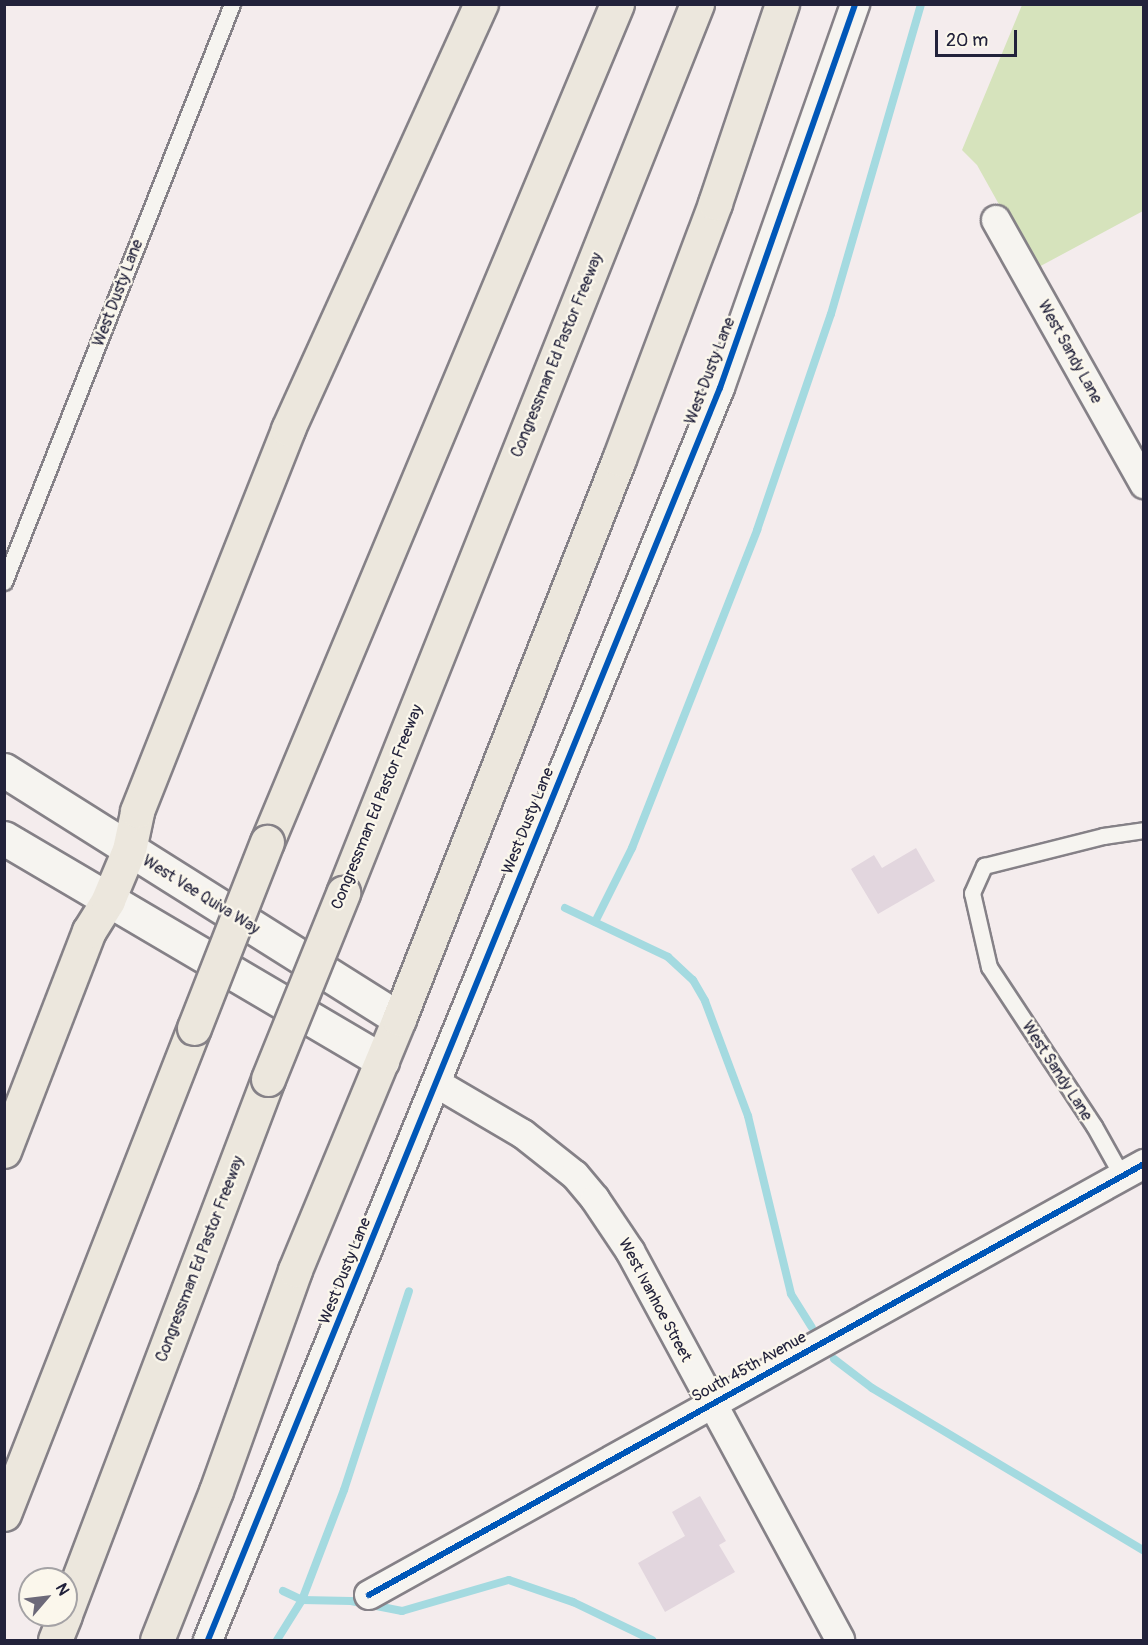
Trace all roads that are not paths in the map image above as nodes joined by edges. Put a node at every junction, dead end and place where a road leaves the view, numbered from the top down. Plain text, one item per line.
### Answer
1 (232, 4) edge
2 (481, 4) edge
3 (617, 4) edge
4 (697, 4) edge
5 (782, 4) edge
6 (855, 4) edge
7 (996, 220) dead end
8 (1143, 484) edge
9 (4, 582) edge
10 (4, 770) edge
11 (1143, 830) edge
12 (4, 838) edge
13 (129, 850) junction
14 (108, 900) junction
15 (399, 1019) junction
16 (382, 1061) junction
17 (436, 1083) junction
18 (4, 1150) edge
19 (1132, 1170) edge
20 (711, 1403) junction
21 (4, 1514) edge
22 (78, 1579) edge
23 (369, 1594) dead end
24 (157, 1641) edge
25 (208, 1641) edge
26 (840, 1641) edge

1 - 9 lane, West Dusty Lane
2 - 13 highway
3 - 21 highway, bridge
4 - 22 highway, Congressman Ed Pastor Freeway, bridge
5 - 15 highway
6 - 17 street, West Dusty Lane
7 - 8 street, West Sandy Lane
10 - 13 street, West Vee Quiva Way
11 - 19 lane, West Sandy Lane
12 - 14 street
13 - 14 highway
13 - 15 street, West Vee Quiva Way
14 - 16 street
14 - 18 highway
15 - 16 highway
16 - 24 highway
17 - 20 street, West Ivanhoe Street
17 - 25 street, West Dusty Lane
19 - 20 street, South 45th Avenue
20 - 23 street, South 45th Avenue
20 - 26 street, West Ivanhoe Street

